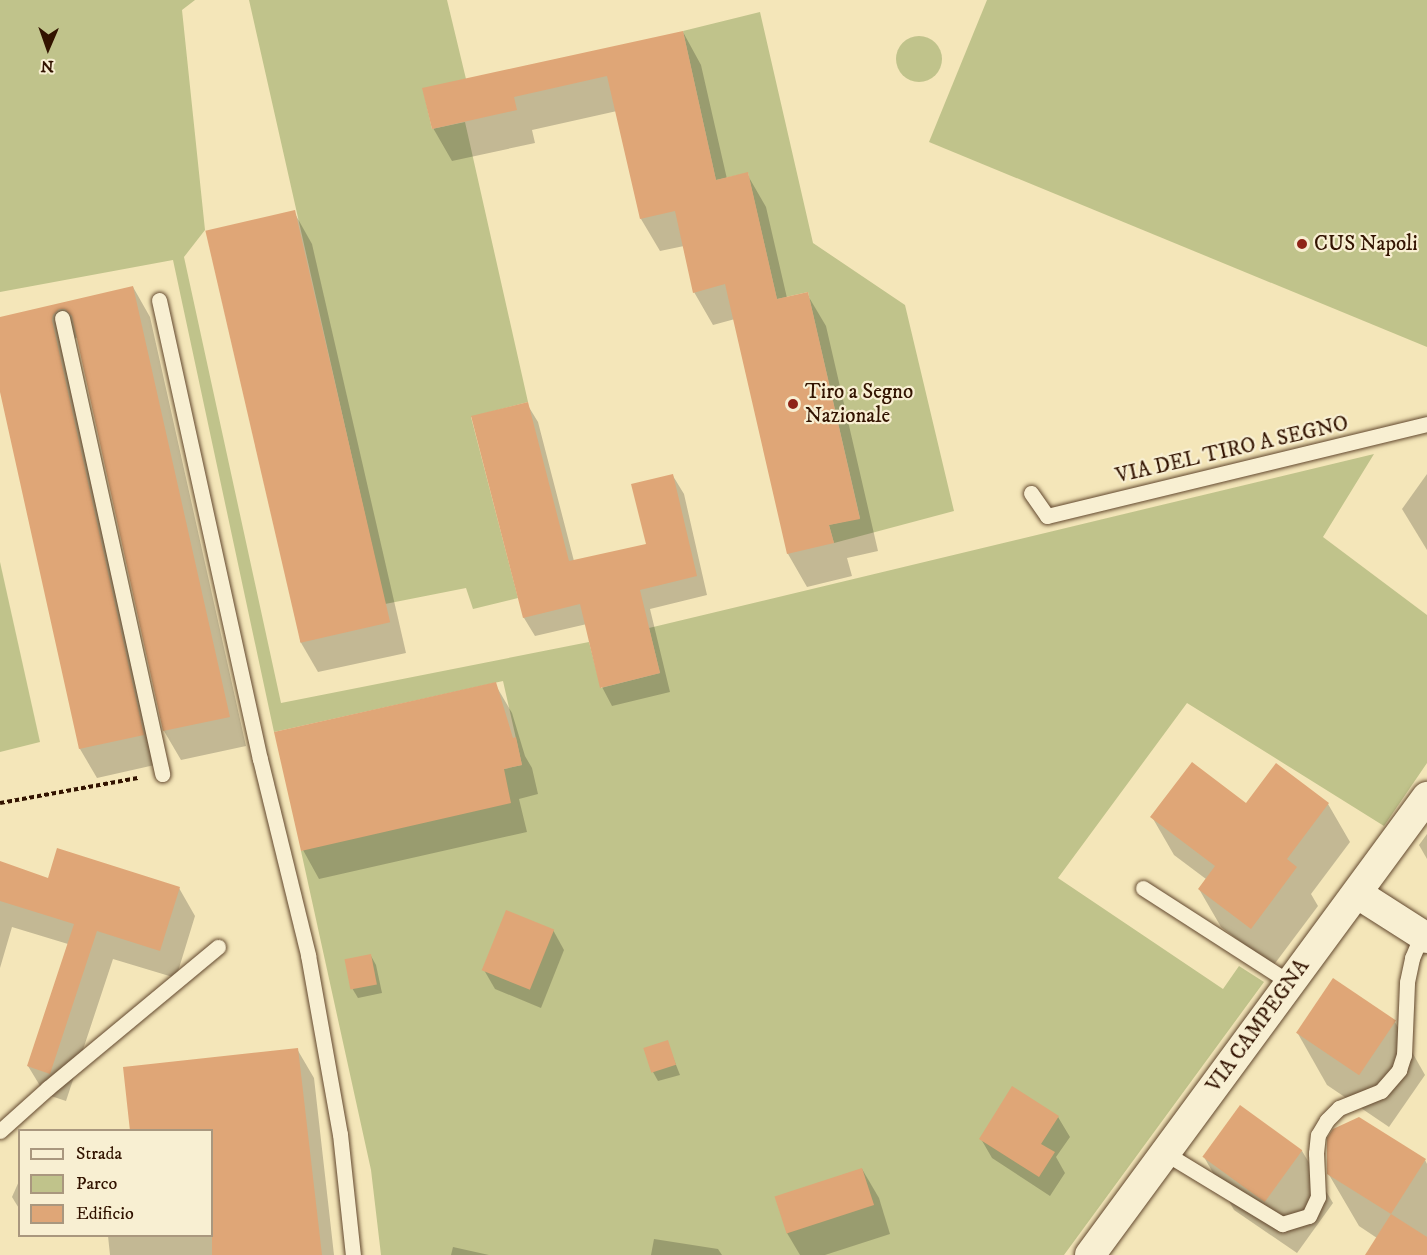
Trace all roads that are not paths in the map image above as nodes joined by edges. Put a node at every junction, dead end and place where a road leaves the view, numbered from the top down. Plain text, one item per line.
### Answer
1 (159, 300) dead end
2 (62, 318) dead end
3 (1427, 424) edge
4 (1031, 493) dead end
5 (162, 774) road end
6 (1427, 797) edge
7 (1143, 888) dead end
8 (1358, 894) junction
9 (1425, 937) edge
10 (218, 947) dead end
11 (1288, 982) junction
12 (0, 1131) edge
13 (1165, 1153) junction
14 (353, 1255) edge
15 (1090, 1255) edge

1 - 14 lane
2 - 5 lane
3 - 4 lane, VIA DEL TIRO A SEGNO
6 - 8 street, VIA CAMPEGNA
7 - 11 lane
8 - 9 street
8 - 11 street, VIA CAMPEGNA
9 - 13 lane
10 - 12 lane
11 - 13 street, VIA CAMPEGNA
13 - 15 street, VIA CAMPEGNA

